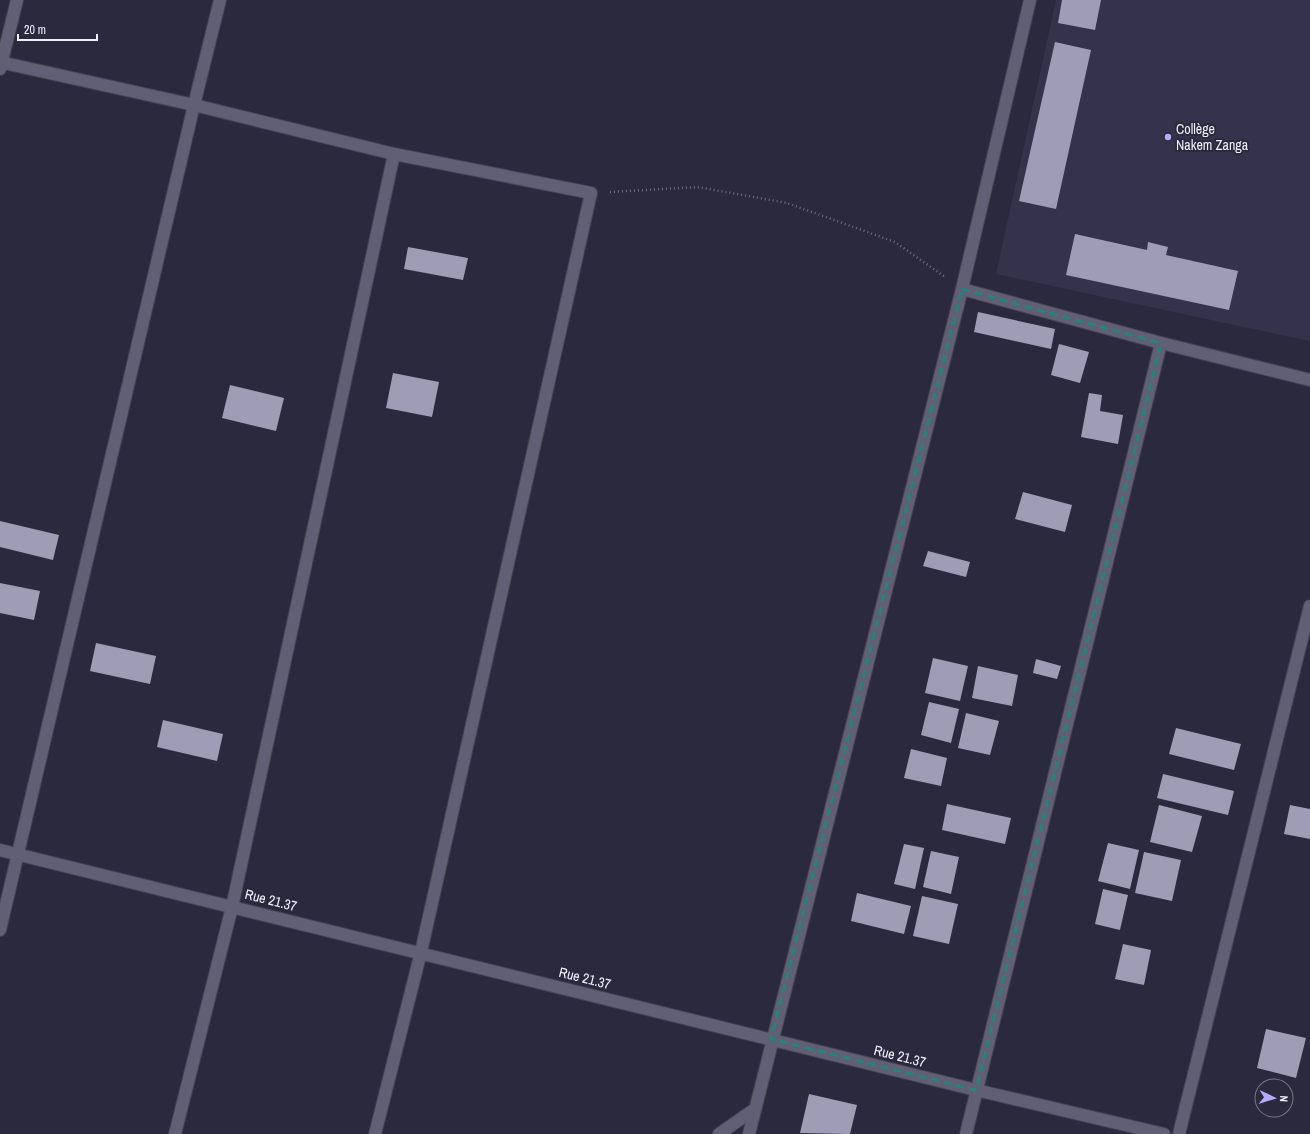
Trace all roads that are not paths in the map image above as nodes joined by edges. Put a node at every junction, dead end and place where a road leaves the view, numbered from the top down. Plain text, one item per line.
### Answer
1 (17, 0) edge
2 (220, 0) edge
3 (1030, 0) edge
4 (1, 64) edge
5 (194, 105) junction
6 (394, 154) junction
7 (962, 289) junction
8 (1161, 343) junction
9 (1310, 380) edge
10 (1310, 606) edge
11 (0, 850) edge
12 (18, 854) junction
13 (232, 906) junction
14 (0, 930) edge
15 (421, 952) junction
16 (771, 1039) junction
17 (976, 1090) junction
18 (755, 1109) junction
19 (175, 1134) edge
20 (375, 1134) edge
21 (719, 1134) edge
22 (748, 1134) edge
23 (966, 1134) edge
24 (1164, 1134) edge
25 (1179, 1134) edge

1 - 4 street
2 - 5 street
3 - 7 street
4 - 5 street
5 - 6 street
5 - 12 street
6 - 13 street
6 - 15 street
7 - 8 street
7 - 16 street
8 - 9 street
8 - 17 street
10 - 25 street
11 - 12 street, Rue 21.37
12 - 13 street, Rue 21.37
12 - 14 street
13 - 15 street, Rue 21.37
13 - 19 street
15 - 16 street, Rue 21.37
15 - 20 street
16 - 17 street, Rue 21.37
16 - 18 street
17 - 23 street
17 - 24 street, Rue 21.37
18 - 21 street
18 - 22 street

